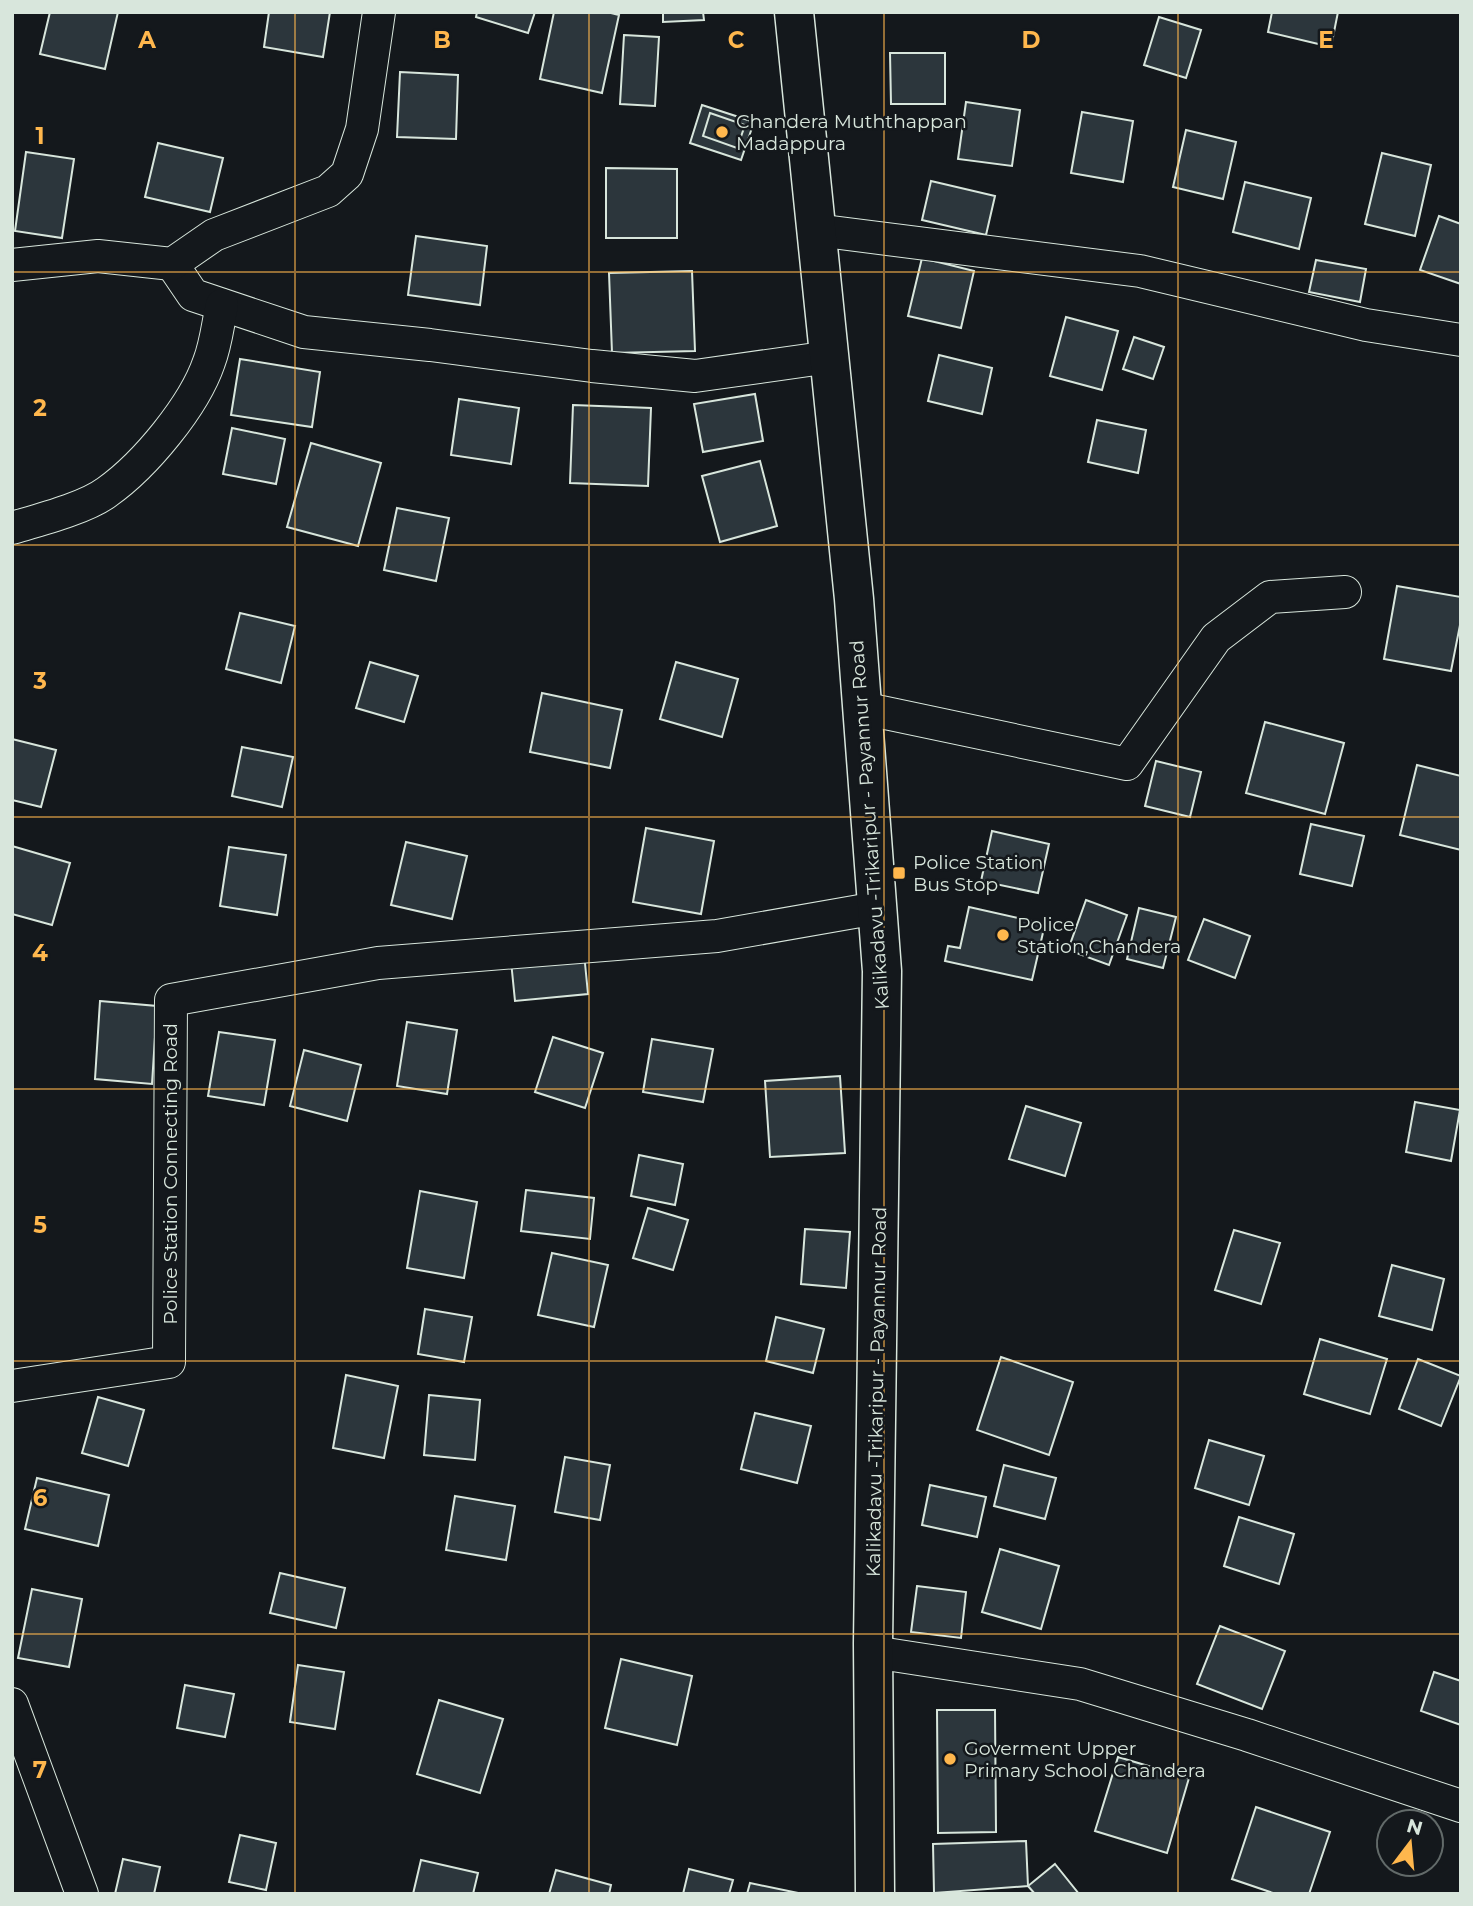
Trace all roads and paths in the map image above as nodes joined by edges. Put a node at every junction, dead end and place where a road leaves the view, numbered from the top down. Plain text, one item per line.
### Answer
1 (379, 12) edge
2 (794, 12) edge
3 (817, 230) junction
4 (172, 264) junction
5 (12, 265) edge
6 (222, 305) junction
7 (1461, 340) edge
8 (830, 357) junction
9 (12, 528) edge
10 (1345, 592) dead end
11 (862, 708) junction
12 (877, 908) junction
13 (12, 1386) edge
14 (873, 1652) junction
15 (12, 1704) edge
16 (1461, 1806) edge
17 (82, 1894) edge
18 (875, 1894) edge

1 - 4 street
2 - 3 main road, Kalikadavu -Trikaripur - Payannur Road
3 - 7 street
3 - 8 main road, Kalikadavu -Trikaripur - Payannur Road
4 - 5 street
4 - 6 street
6 - 8 street
6 - 9 street
8 - 11 main road, Kalikadavu -Trikaripur - Payannur Road
10 - 11 street
11 - 12 main road, Kalikadavu -Trikaripur - Payannur Road
12 - 13 street, Police Station Connecting Road
12 - 14 main road, Kalikadavu -Trikaripur - Payannur Road
14 - 16 street
14 - 18 main road, Kalikadavu -Trikaripur - Payannur Road
15 - 17 street

